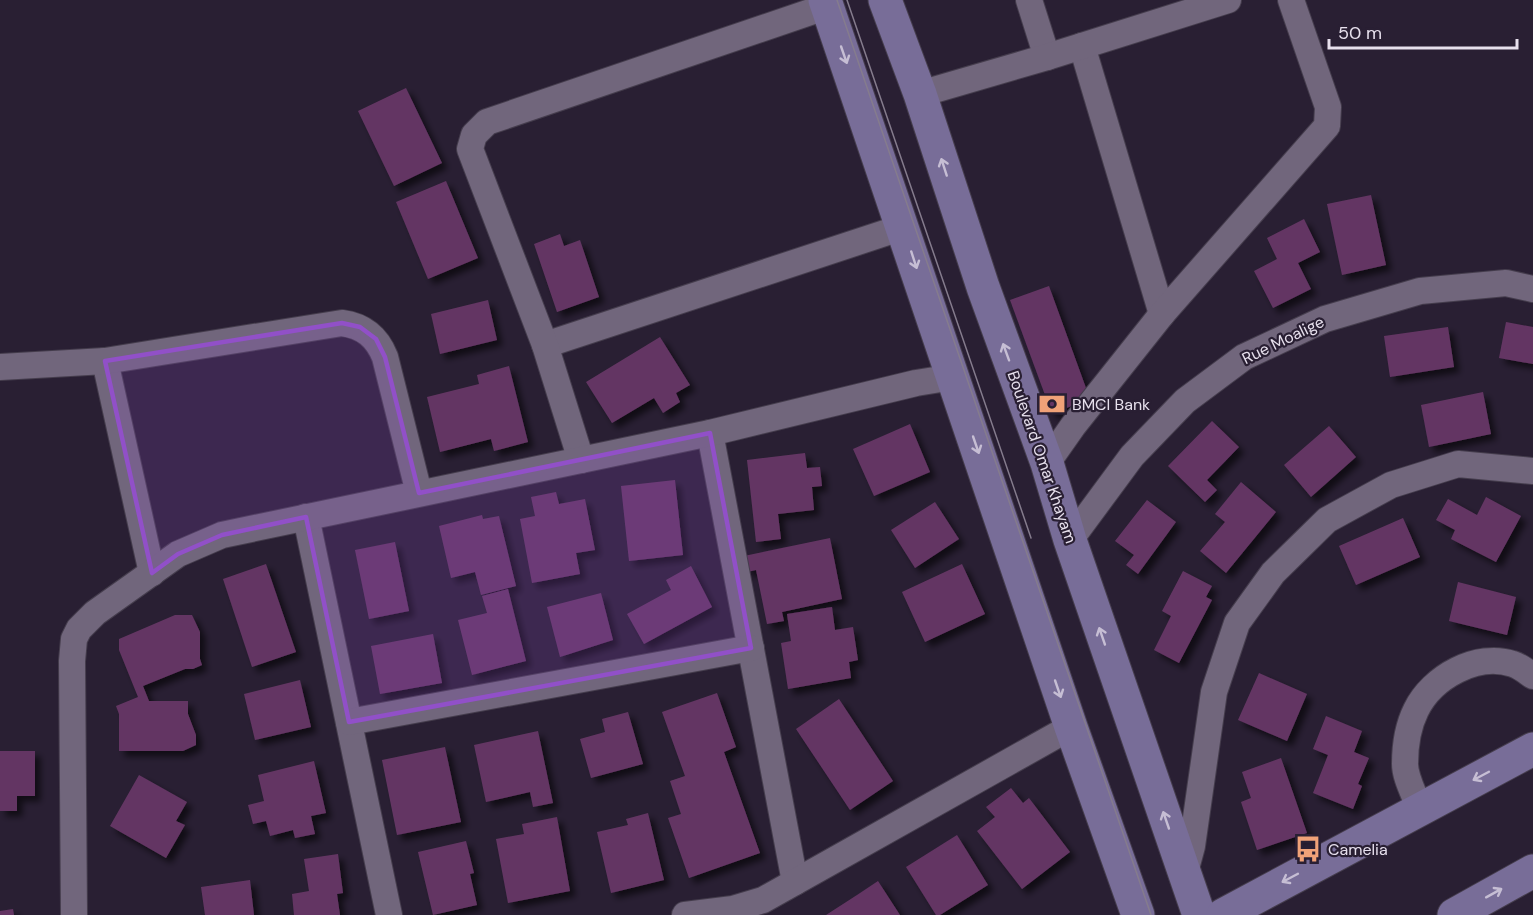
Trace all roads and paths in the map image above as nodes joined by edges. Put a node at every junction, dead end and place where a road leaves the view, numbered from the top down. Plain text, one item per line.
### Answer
1 (885, 0) edge
2 (1029, 0) edge
3 (1228, 0) edge
4 (1291, 0) edge
5 (826, 3) edge
6 (1169, 9) edge
7 (1082, 46) junction
8 (1047, 57) junction
9 (920, 94) junction
10 (903, 227) junction
11 (1533, 289) edge
12 (1162, 314) junction
13 (545, 345) junction
14 (105, 361) junction
15 (0, 368) edge
16 (953, 377) junction
17 (710, 433) junction
18 (581, 460) junction
19 (1047, 463) junction
20 (1533, 471) edge
21 (419, 493) junction
22 (306, 517) junction
23 (1070, 540) junction
24 (152, 573) junction
25 (751, 648) junction
26 (1533, 676) edge
27 (350, 722) junction
28 (1071, 727) junction
29 (1533, 749) edge
30 (1419, 808) junction
31 (1533, 871) edge
32 (1185, 872) junction
33 (795, 882) junction
34 (74, 915) edge
35 (389, 915) edge
36 (685, 915) edge
37 (1138, 915) edge
38 (1199, 915) edge
39 (1223, 915) edge
40 (1454, 915) edge

1 - 9 street, Boulevard Omar Khayam
2 - 8 street
3 - 6 street
4 - 12 street
5 -> 10 street
5 - 13 street
6 - 7 street
7 - 8 street
7 - 12 street
8 - 9 street
19 -> 9 street, Boulevard Omar Khayam
10 - 13 street
10 -> 16 street
11 - 23 street, Rue Moalige
12 - 19 street
13 - 18 street
14 - 15 street
14 - 21 street
14 - 24 street
16 - 17 street
16 -> 28 street
17 - 18 street
17 - 25 street
18 - 21 street
19 - 23 street, Boulevard Omar Khayam
20 - 32 street
21 - 22 street
22 - 24 street
22 - 27 street
32 -> 23 street, Boulevard Omar Khayam
24 - 34 street
25 - 27 street
25 - 33 street
26 - 30 street
27 - 35 street
28 - 33 street
28 - 37 street
29 -> 30 street
30 -> 39 street
40 -> 31 street
32 - 38 street, Boulevard Omar Khayam
33 - 36 street

